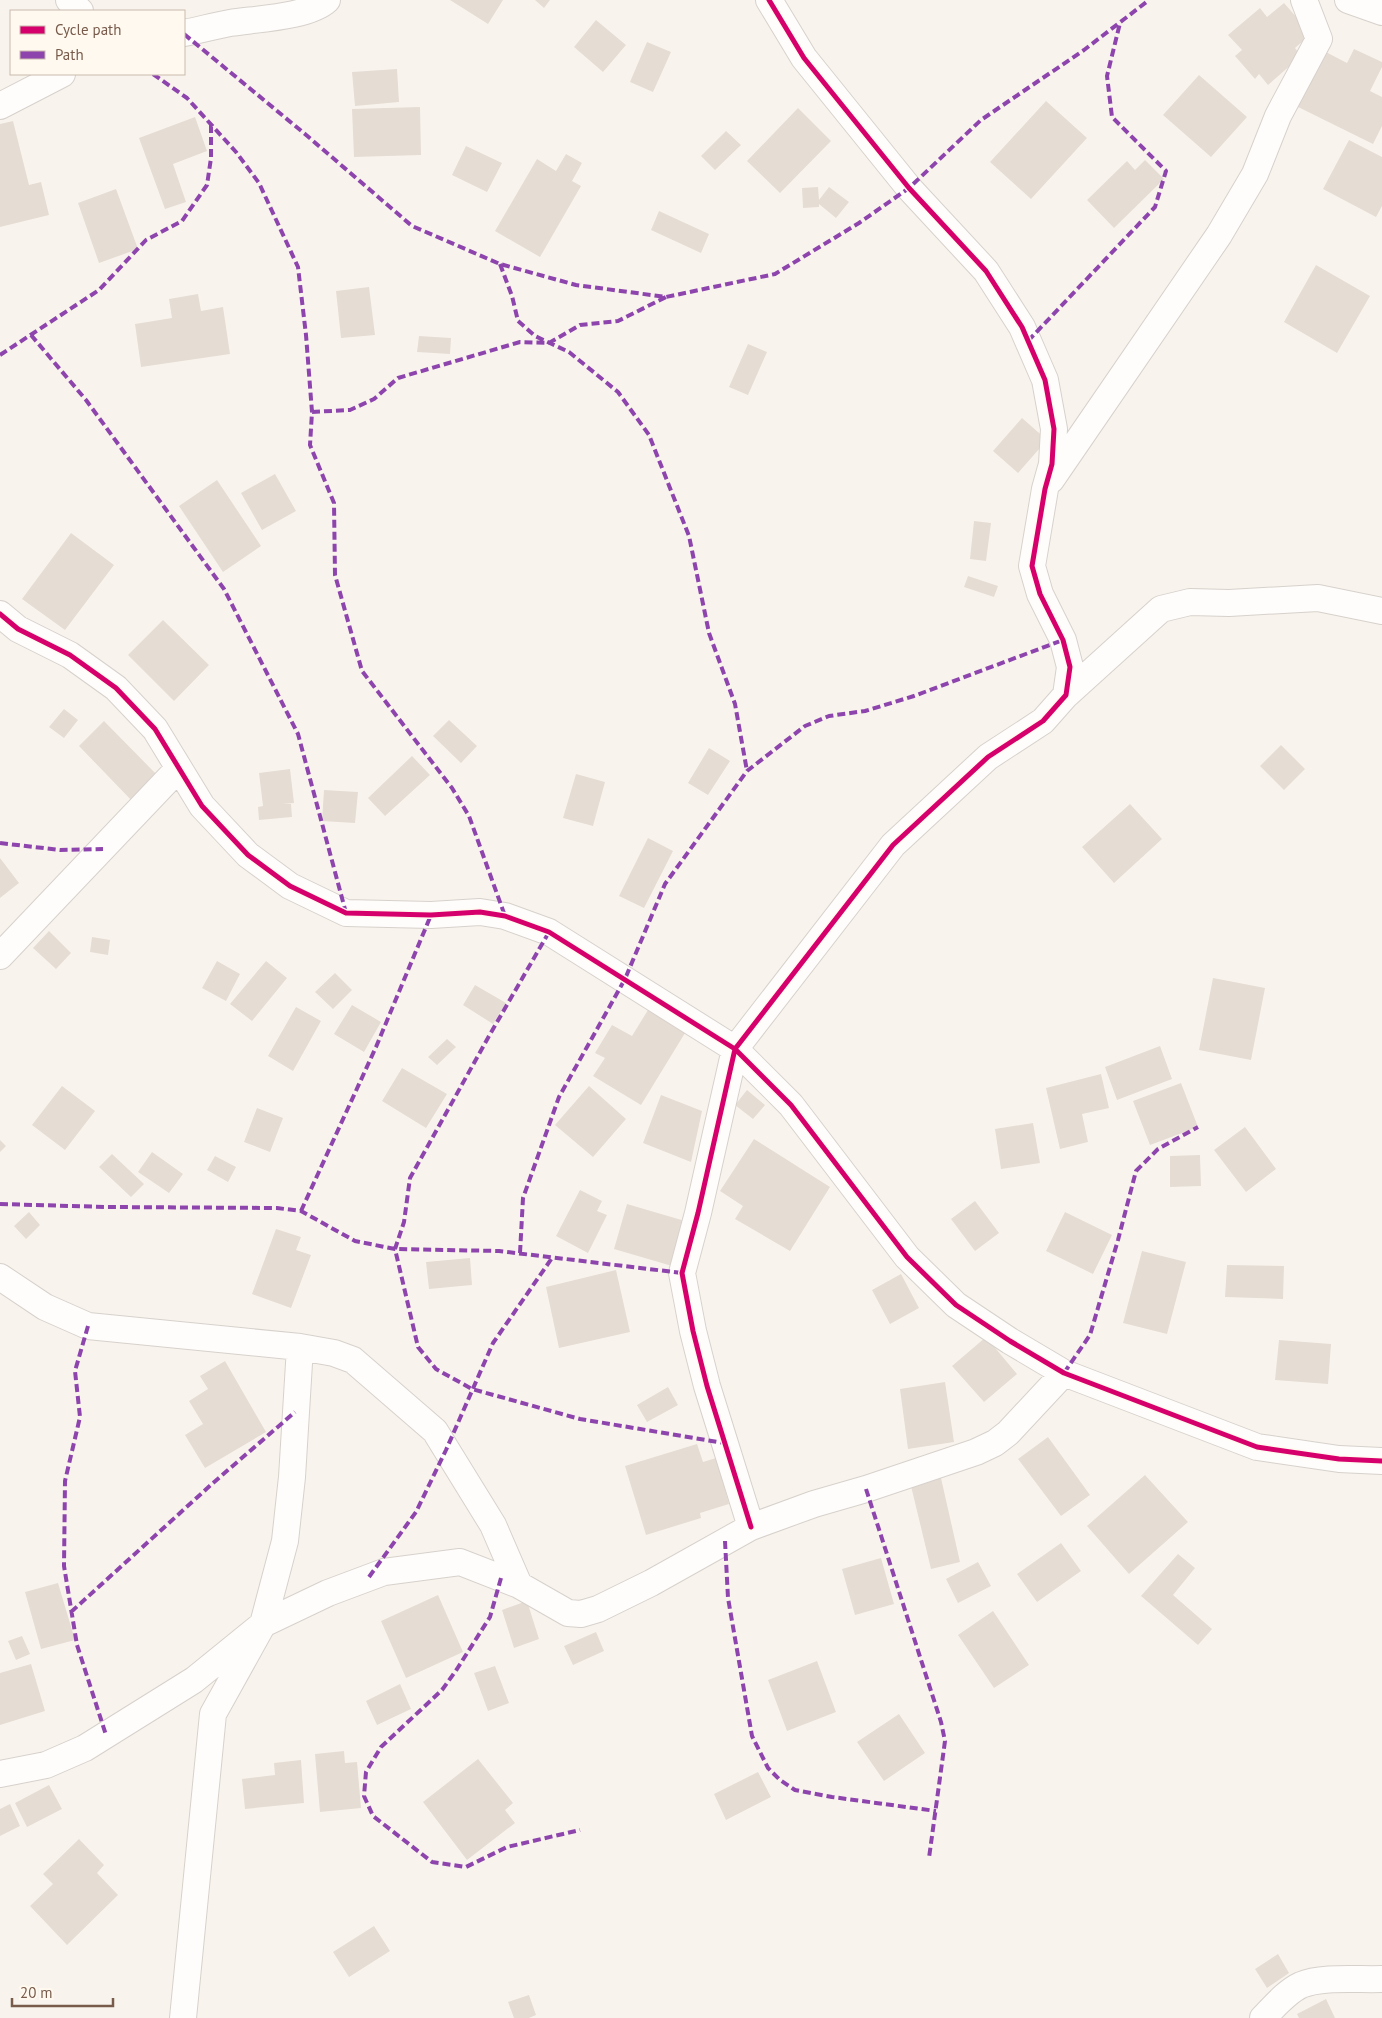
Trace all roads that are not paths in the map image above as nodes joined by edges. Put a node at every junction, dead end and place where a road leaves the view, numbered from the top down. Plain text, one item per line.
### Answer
1 (69, 0) edge
2 (327, 0) edge
3 (769, 0) edge
4 (1304, 0) edge
5 (1348, 0) edge
6 (79, 10) edge
7 (1382, 12) edge
8 (185, 33) edge
9 (60, 75) edge
10 (0, 106) edge
11 (1045, 489) junction
12 (1382, 611) edge
13 (6, 628) edge
14 (1066, 694) junction
15 (178, 769) junction
16 (0, 956) edge
17 (735, 1049) junction
18 (0, 1277) edge
19 (300, 1347) junction
20 (1064, 1373) junction
21 (1382, 1461) edge
22 (751, 1527) junction
23 (519, 1585) junction
24 (264, 1624) junction
25 (0, 1774) edge
26 (1382, 1979) edge
27 (183, 2018) edge
28 (1263, 2018) edge

1 - 6 street
2 - 8 street
3 - 11 street
4 - 11 street
5 - 7 street
9 - 10 street
11 - 14 street
12 - 14 street
13 - 15 street
14 - 17 street
15 - 16 street
15 - 17 street
17 - 20 street
17 - 22 street
18 - 19 street
19 - 23 street
19 - 24 street
20 - 21 street
20 - 22 street
22 - 23 street
23 - 24 street
24 - 25 street
24 - 27 street
26 - 28 street

